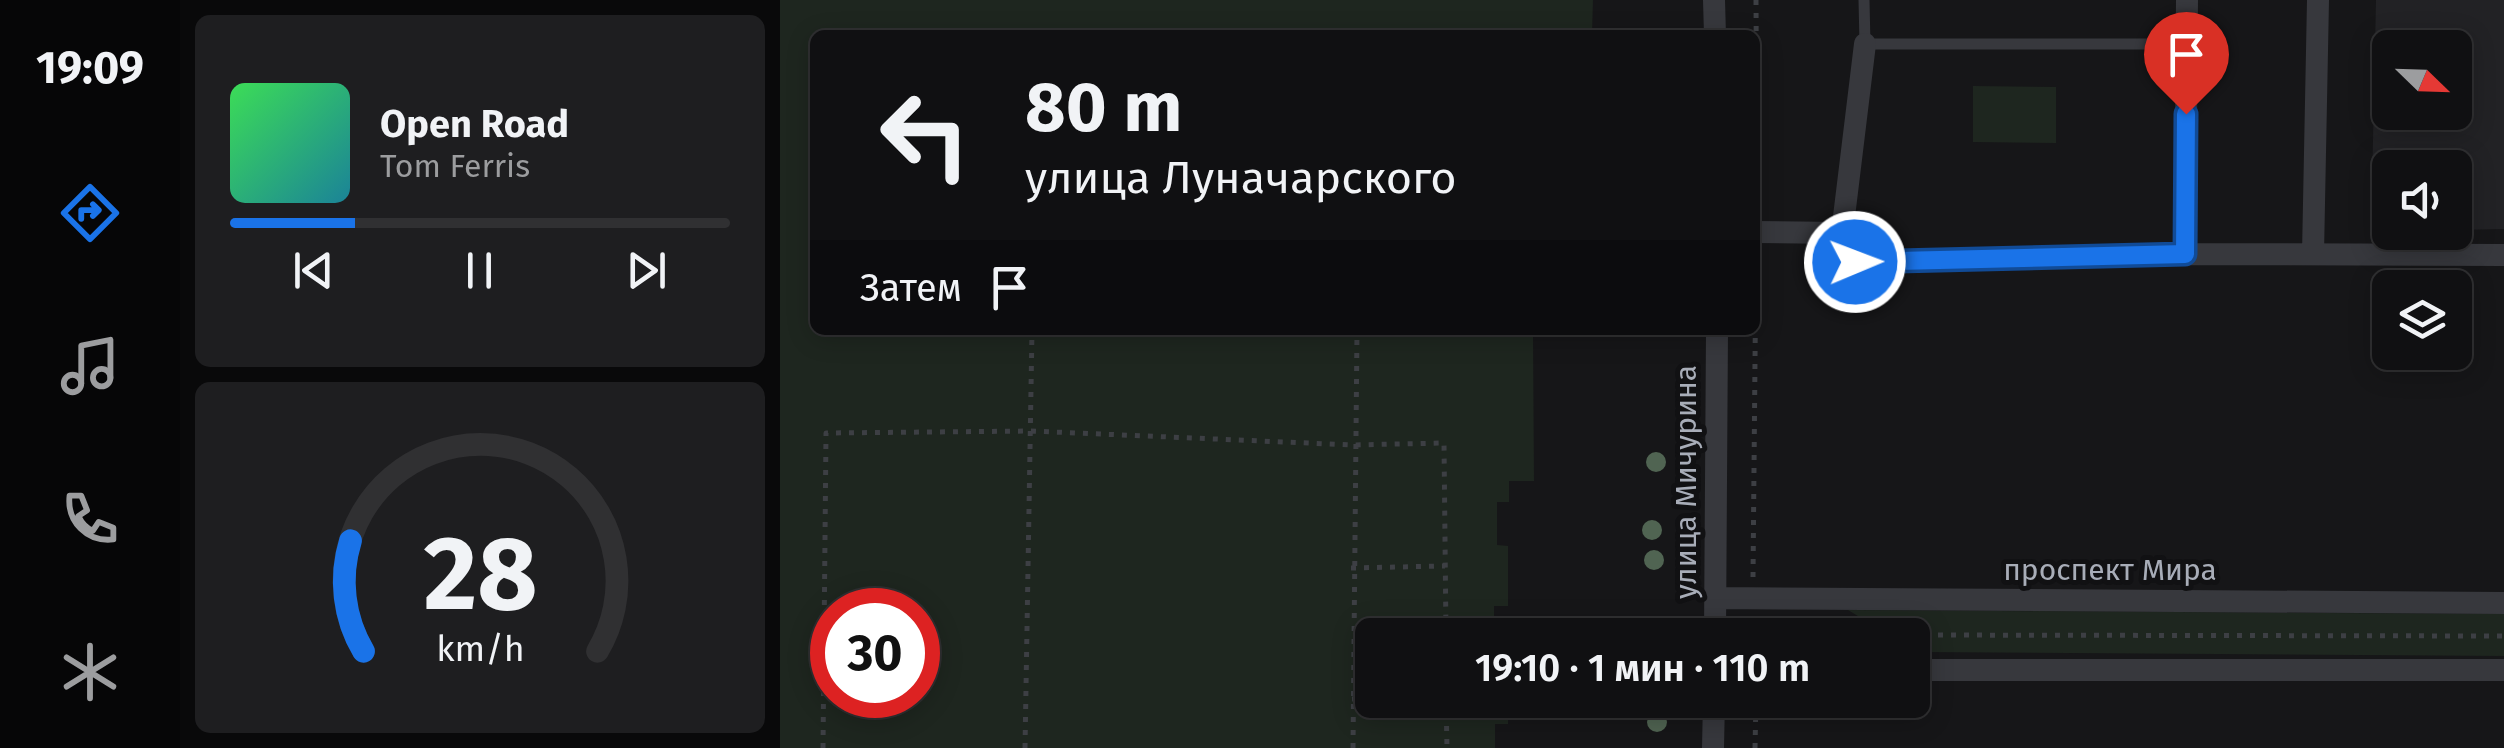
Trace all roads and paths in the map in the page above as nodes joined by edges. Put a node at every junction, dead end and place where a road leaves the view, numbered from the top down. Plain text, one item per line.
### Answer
1 (1714, 0) edge
2 (1756, 0) edge
3 (1864, 0) edge
4 (2187, 0) edge
5 (2318, 0) edge
6 (1715, 30) edge
7 (1756, 30) edge
8 (1865, 44) junction
9 (2186, 44) junction
10 (1760, 232) edge
11 (1842, 233) junction
12 (2185, 254) junction
13 (2313, 254) junction
14 (2504, 255) edge
15 (1032, 335) edge
16 (1357, 335) edge
17 (1717, 335) edge
18 (1755, 335) edge
19 (1031, 431) junction
20 (1354, 445) junction
21 (1446, 566) junction
22 (1351, 568) junction
23 (1716, 598) junction
24 (1753, 598) junction
25 (2504, 603) edge
26 (1446, 618) edge
27 (1715, 618) edge
28 (1754, 618) edge
29 (1930, 635) edge
30 (2504, 636) edge
31 (1930, 670) edge
32 (2504, 670) edge
33 (1352, 699) junction
34 (1355, 699) edge
35 (1446, 718) edge
36 (1714, 718) edge
37 (1756, 718) edge
38 (823, 748) edge
39 (1025, 748) edge
40 (1353, 748) edge
41 (1447, 748) edge
42 (1713, 748) edge
43 (1755, 748) edge

1 - 6 street
2 - 7 path
3 - 8 lane
4 - 9 street
5 - 13 street
8 - 9 lane
8 - 11 street
9 - 12 street
10 - 11 street
11 - 12 street
12 - 13 street
13 - 14 street
15 - 19 path
16 - 20 path
17 - 23 street, улица Мичурина
18 - 24 path
19 - 20 path
19 - 38 path
19 - 39 path
20 - 21 path
20 - 22 path
21 - 22 path
21 - 26 path
22 - 33 path
23 - 24 street, проспект Мира
23 - 27 street, улица Мичурина
24 - 25 street, проспект Мира
24 - 28 path
29 - 30 path
31 - 32 street
33 - 34 path
33 - 40 path
35 - 41 path
36 - 42 street
37 - 43 path

